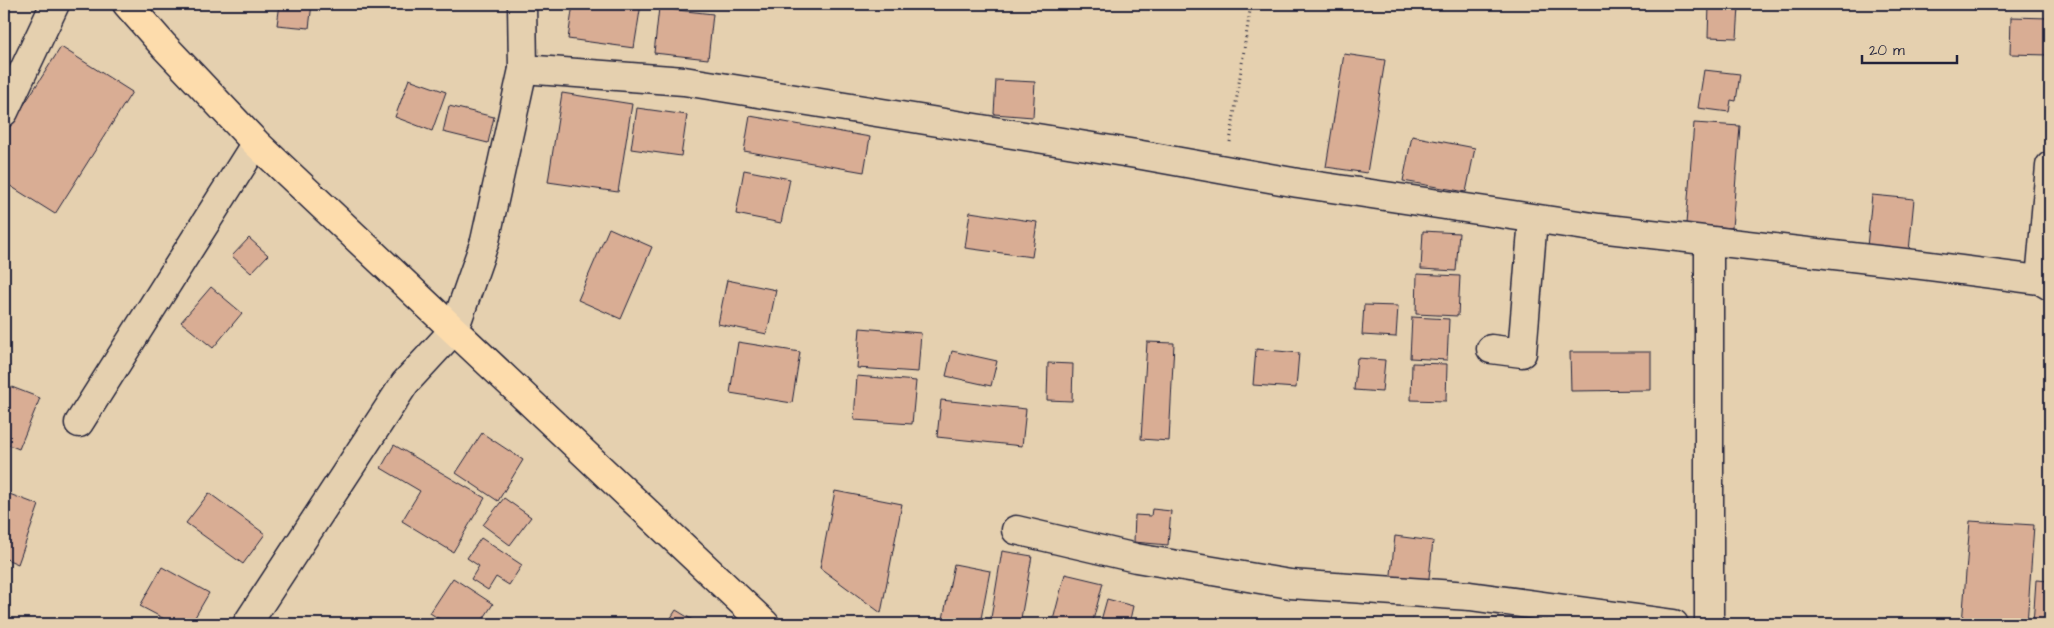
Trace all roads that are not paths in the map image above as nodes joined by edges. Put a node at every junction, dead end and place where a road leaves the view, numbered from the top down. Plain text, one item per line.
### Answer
1 (55, 4) edge
2 (127, 4) edge
3 (522, 4) edge
4 (523, 69) junction
5 (4, 112) edge
6 (256, 143) junction
7 (2050, 166) edge
8 (1533, 218) junction
9 (1709, 240) junction
10 (2047, 279) edge
11 (454, 330) junction
12 (1491, 349) dead end
13 (79, 423) dead end
14 (1016, 530) dead end
15 (247, 624) edge
16 (765, 624) edge
17 (1674, 624) edge
18 (1709, 624) edge

1 - 5 street
2 - 6 main road
3 - 4 street
4 - 8 street
4 - 11 street
6 - 11 main road
6 - 13 street
7 - 10 street
8 - 9 street
8 - 12 street
9 - 10 street
9 - 18 street
11 - 15 street
11 - 16 main road
14 - 17 street

